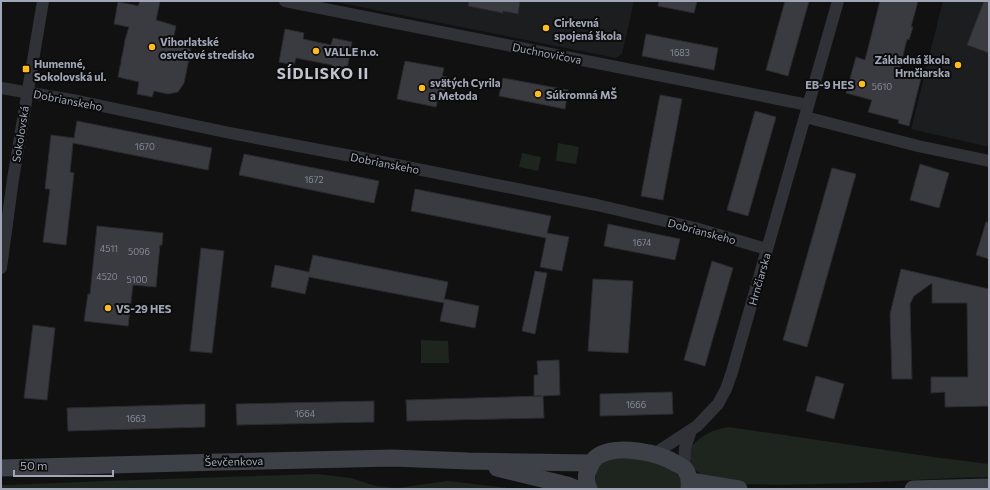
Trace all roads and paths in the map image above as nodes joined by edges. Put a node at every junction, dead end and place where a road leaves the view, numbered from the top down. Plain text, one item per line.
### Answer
1 (43, 1) edge
2 (285, 1) edge
3 (838, 1) edge
4 (1, 88) edge
5 (27, 92) junction
6 (808, 105) junction
7 (805, 117) junction
8 (989, 161) edge
9 (768, 249) junction
10 (1, 268) edge
11 (691, 430) junction
12 (654, 454) junction
13 (468, 461) junction
14 (591, 463) junction
15 (1, 468) edge
16 (688, 480) edge
17 (989, 487) edge
18 (574, 488) edge
19 (589, 489) edge
20 (739, 489) edge
21 (913, 489) edge

1 - 5 street, Sokolovská
2 - 6 street, Duchnovičova
3 - 6 street, Hrnčiarska
4 - 5 street, Dobrianskeho
5 - 9 street, Dobrianskeho
5 - 10 street, Sokolovská
6 - 7 street, Hrnčiarska
7 - 8 street
7 - 9 street, Hrnčiarska
9 - 11 street, Hrnčiarska
11 - 12 street, Hrnčiarska
11 - 16 street
12 - 14 main road
12 - 16 main road
13 - 14 main road, Ševčenkova
13 - 15 main road, Ševčenkova
13 - 18 main road, Ševčenkova
14 - 19 main road
16 - 20 main road
17 - 21 main road

